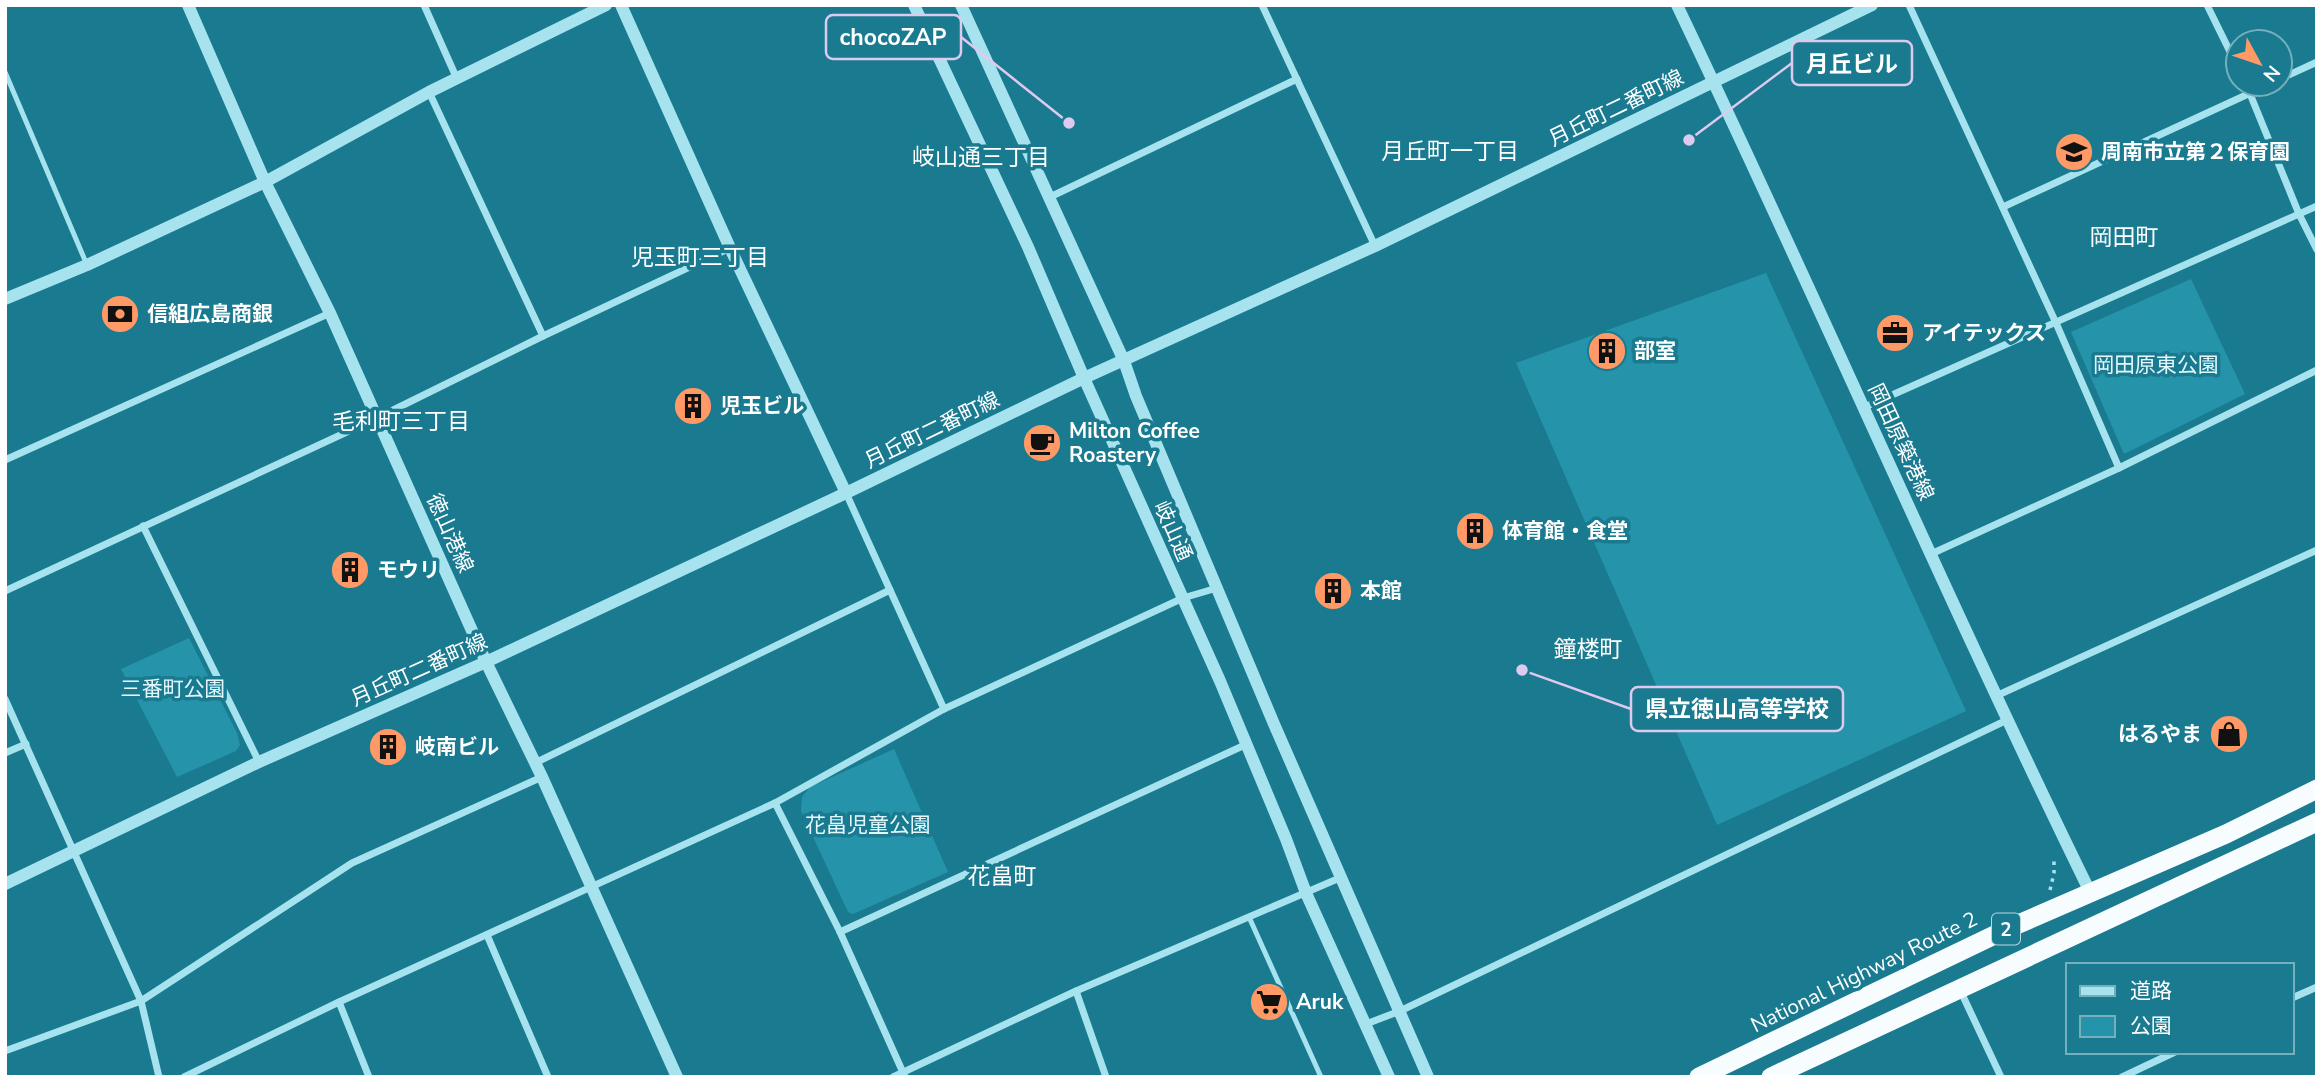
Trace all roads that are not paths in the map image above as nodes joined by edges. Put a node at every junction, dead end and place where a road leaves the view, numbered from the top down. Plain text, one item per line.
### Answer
1 (188, 5) edge
2 (424, 5) edge
3 (606, 5) edge
4 (621, 5) edge
5 (914, 5) edge
6 (961, 5) edge
7 (1262, 5) edge
8 (1677, 5) edge
9 (1872, 5) edge
10 (1909, 5) edge
11 (2207, 5) edge
12 (2224, 40) edge
13 (2317, 62) edge
14 (5, 72) edge
15 (2294, 73) edge
16 (457, 79) junction
17 (1297, 79) junction
18 (1714, 82) junction
19 (429, 92) junction
20 (2241, 98) edge
21 (2252, 98) edge
22 (264, 182) junction
23 (1050, 197) junction
24 (2317, 206) edge
25 (2003, 207) junction
26 (2299, 214) junction
27 (1374, 246) junction
28 (730, 248) junction
29 (2317, 250) edge
30 (87, 265) junction
31 (5, 299) edge
32 (330, 313) junction
33 (2056, 323) junction
34 (543, 336) junction
35 (1124, 361) junction
36 (2317, 370) edge
37 (1084, 379) junction
38 (1864, 407) junction
39 (377, 418) junction
40 (5, 460) edge
41 (2119, 468) junction
42 (846, 493) junction
43 (143, 526) junction
44 (2317, 550) edge
45 (1931, 554) junction
46 (1217, 588) junction
47 (890, 590) junction
48 (5, 591) edge
49 (1183, 598) junction
50 (486, 662) junction
51 (1996, 696) junction
52 (5, 699) edge
53 (944, 709) junction
54 (2007, 720) junction
55 (26, 744) junction
56 (1247, 744) junction
57 (5, 753) edge
58 (259, 762) junction
59 (536, 763) junction
60 (542, 777) junction
61 (2317, 789) edge
62 (775, 803) junction
63 (2317, 822) edge
64 (73, 851) junction
65 (1342, 877) junction
66 (5, 884) edge
67 (591, 886) junction
68 (1306, 893) junction
69 (2091, 894) junction
70 (1249, 918) junction
71 (840, 932) junction
72 (487, 935) junction
73 (2317, 987) edge
74 (1959, 989) junction
75 (1076, 991) junction
76 (2294, 997) edge
77 (141, 1001) junction
78 (339, 1002) junction
79 (1400, 1011) junction
80 (1366, 1024) junction
81 (5, 1051) edge
82 (2171, 1054) edge
83 (904, 1074) edge
84 (159, 1077) edge
85 (184, 1077) edge
86 (369, 1077) edge
87 (548, 1077) edge
88 (677, 1077) edge
89 (893, 1077) edge
90 (1106, 1077) edge
91 (1321, 1077) edge
92 (1389, 1077) edge
93 (1428, 1077) edge
94 (1699, 1077) edge
95 (1771, 1077) edge
96 (2001, 1077) edge
97 (2122, 1077) edge

1 - 22 street, 徳山港線
2 - 16 street
3 - 16 street
4 - 28 street
5 - 37 street, 岐山通
6 - 23 street, 岐山通
7 - 17 street
8 - 18 street, 岡田原築港線
9 - 18 street, 月丘町二番町線
10 - 25 street
11 - 12 street
13 - 15 street
14 - 30 lane
16 - 19 street
17 - 23 street
17 - 27 street
18 - 27 street, 月丘町二番町線
18 - 38 street, 岡田原築港線
19 - 22 street
19 - 34 street
20 - 25 street
21 - 26 street
22 - 30 street
22 - 32 street, 徳山港線
23 - 35 street, 岐山通
24 - 26 street
25 - 33 street
26 - 29 street
26 - 33 street
27 - 35 street, 月丘町二番町線
28 - 34 street
28 - 42 street
30 - 31 street
32 - 39 street, 徳山港線
32 - 40 street
33 - 38 street
33 - 41 street
34 - 39 street
35 - 37 street, 月丘町二番町線
35 - 46 street, 岐山通
36 - 41 street
37 - 42 street, 月丘町二番町線
37 - 49 street, 岐山通
38 - 45 street, 岡田原築港線
39 - 43 street
39 - 50 street, 徳山港線
41 - 45 street
42 - 47 street
42 - 50 street, 月丘町二番町線
43 - 48 street
43 - 58 street
44 - 51 street
45 - 51 street, 岡田原築港線
46 - 49 street
46 - 65 street, 岐山通
47 - 53 street
47 - 59 street
49 - 53 street
49 - 56 street, 岐山通
50 - 58 street, 月丘町二番町線
50 - 59 street, 徳山港線
51 - 54 street, 岡田原築港線
52 - 55 street
53 - 62 street
54 - 69 street, 岡田原築港線
54 - 79 street
55 - 57 street
55 - 64 street
56 - 68 street, 岐山通
56 - 71 street
58 - 64 street, 月丘町二番町線
59 - 60 street, 徳山港線
60 - 67 street, 徳山港線
60 - 77 street
61 - 69 highway, National Highway Route 2 / 2
62 - 67 street
62 - 71 street
63 - 74 highway, 2
64 - 66 street, 月丘町二番町線
64 - 77 street
65 - 68 street
65 - 79 street, 岐山通
67 - 72 street
67 - 88 street, 徳山港線
68 - 70 street
68 - 80 street, 岐山通
69 - 94 highway, National Highway Route 2 / 2
70 - 75 street
70 - 91 lane
71 - 83 street
72 - 78 street
72 - 87 street
73 - 76 street
74 - 95 highway, 2
74 - 96 street
75 - 83 street
75 - 90 street
77 - 81 street
77 - 84 street
78 - 85 street
78 - 86 street
79 - 80 street
79 - 93 street, 岐山通
80 - 92 street, 岐山通
82 - 97 street
83 - 89 street

